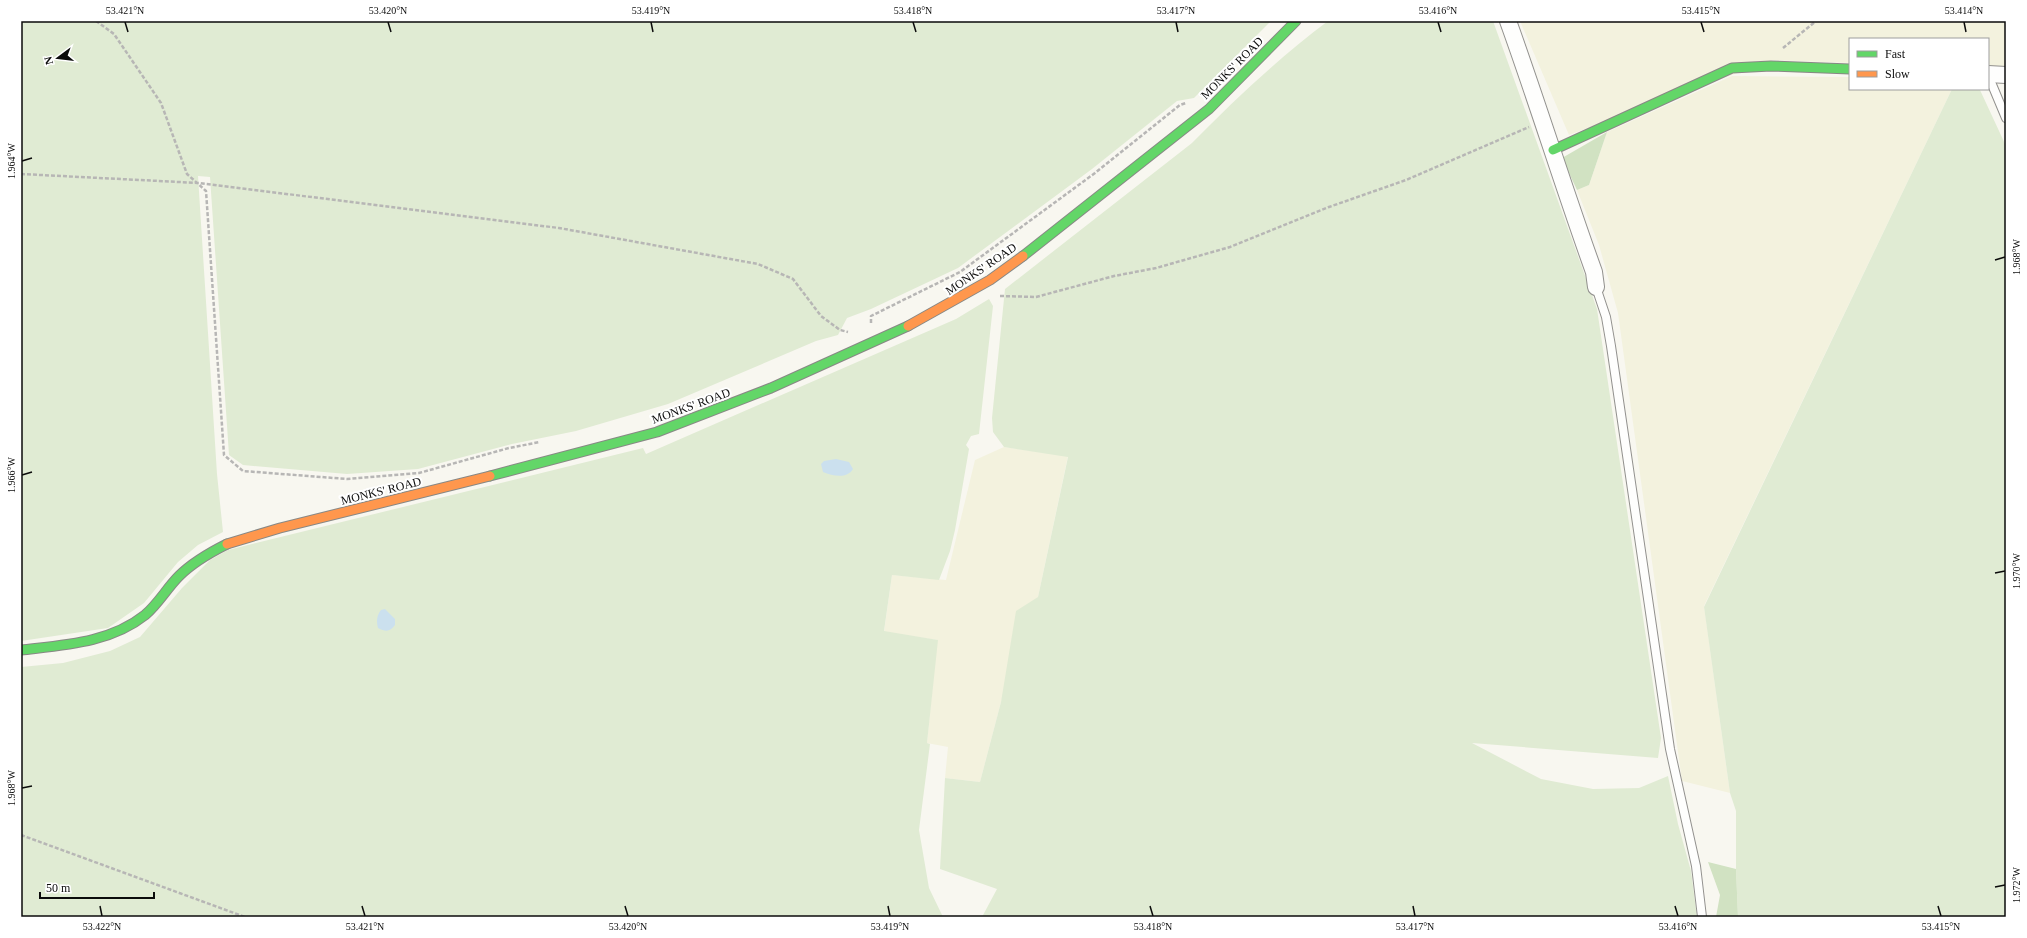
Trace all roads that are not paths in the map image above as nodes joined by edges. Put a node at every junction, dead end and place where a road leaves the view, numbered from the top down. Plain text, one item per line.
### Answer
1 (1296, 21) edge
2 (1508, 21) edge
3 (1849, 69) edge
4 (1989, 75) edge
5 (2006, 75) edge
6 (1989, 77) edge
7 (2006, 118) edge
8 (1553, 150) junction
9 (1596, 287) joint
10 (21, 650) edge
11 (1702, 917) edge

1 - 10 street, MONKS' ROAD
2 - 8 street
3 - 8 street
4 - 5 street
6 - 7 lane
8 - 9 street
9 - 11 lane

